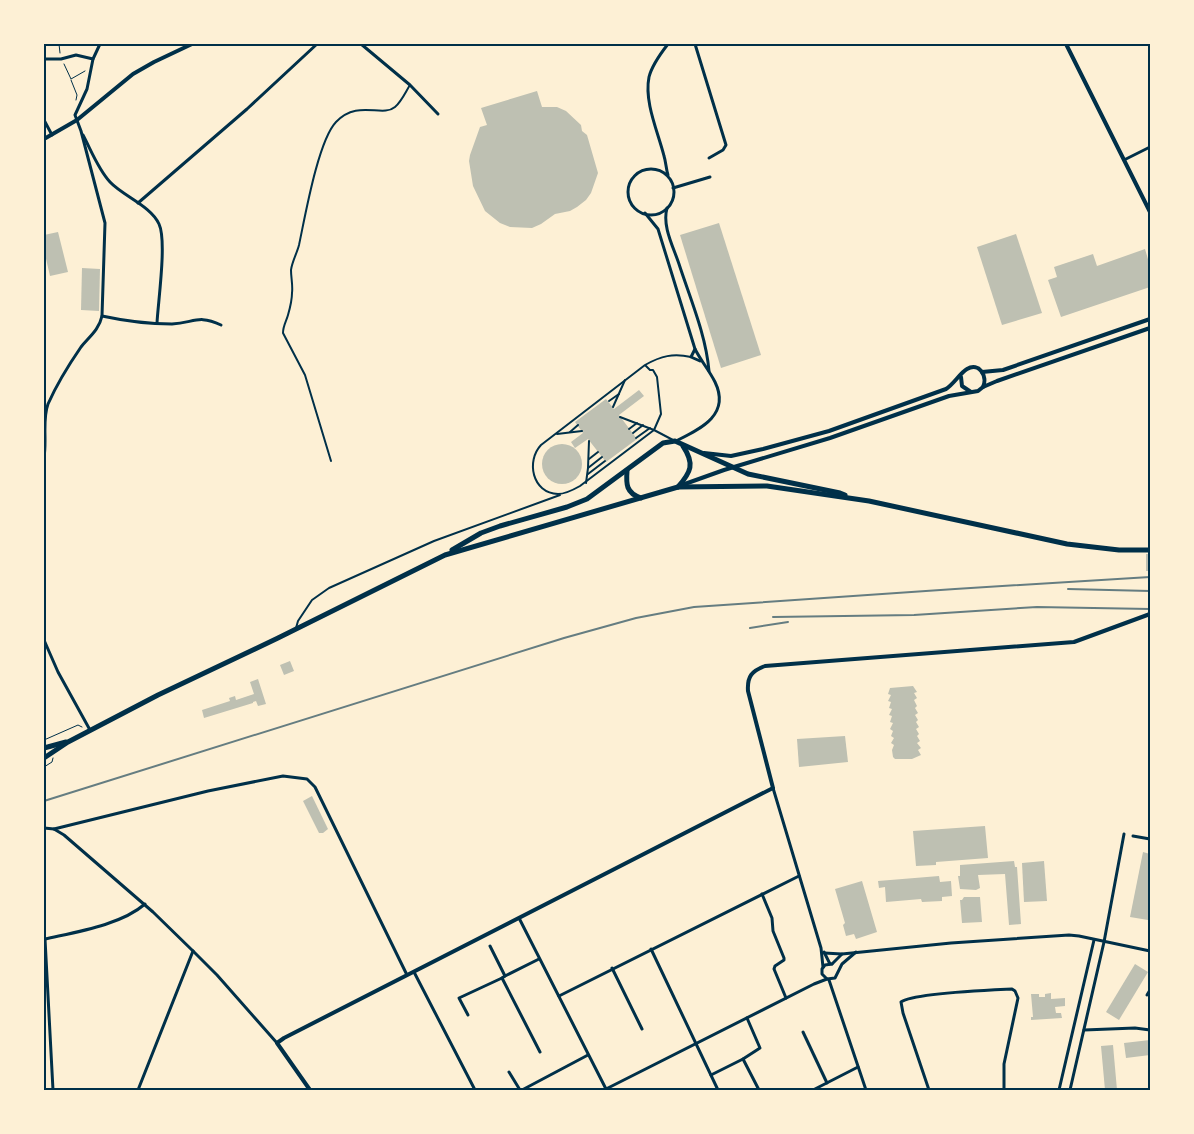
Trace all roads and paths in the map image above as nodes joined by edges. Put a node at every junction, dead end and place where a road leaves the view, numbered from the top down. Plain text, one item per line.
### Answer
1 (59, 44) edge
2 (100, 44) edge
3 (190, 44) edge
4 (317, 44) edge
5 (361, 44) edge
6 (668, 44) edge
7 (695, 44) edge
8 (1066, 44) edge
9 (61, 58) junction
10 (44, 59) edge
11 (93, 59) junction
12 (90, 76) junction
13 (71, 79) junction
14 (410, 84) junction
15 (76, 101) dead end
16 (438, 114) dead end
17 (44, 120) edge
18 (77, 120) junction
19 (81, 131) junction
20 (52, 135) junction
21 (44, 139) edge
22 (1150, 148) edge
23 (709, 158) dead end
24 (665, 160) junction
25 (1124, 160) junction
26 (661, 171) junction
27 (710, 177) dead end
28 (669, 178) junction
29 (674, 188) junction
30 (138, 203) junction
31 (667, 208) junction
32 (1150, 212) edge
33 (645, 213) junction
34 (102, 316) junction
35 (1150, 319) edge
36 (156, 323) junction
37 (221, 325) dead end
38 (1150, 328) edge
39 (695, 349) junction
40 (691, 357) junction
41 (700, 361) junction
42 (645, 365) junction
43 (709, 371) junction
44 (982, 372) junction
45 (962, 376) junction
46 (625, 379) junction
47 (983, 387) junction
48 (971, 392) junction
49 (619, 393) junction
50 (609, 401) dead end
51 (613, 407) dead end
52 (620, 417) dead end
53 (628, 420) junction
54 (624, 422) dead end
55 (637, 423) junction
56 (578, 425) dead end
57 (644, 425) junction
58 (650, 428) junction
59 (629, 429) dead end
60 (654, 430) junction
61 (582, 431) dead end
62 (568, 433) junction
63 (633, 433) dead end
64 (555, 435) junction
65 (636, 438) dead end
66 (589, 440) dead end
67 (675, 441) junction
68 (682, 445) junction
69 (594, 446) dead end
70 (589, 449) junction
71 (598, 452) dead end
72 (699, 453) junction
73 (44, 457) edge
74 (602, 457) dead end
75 (589, 459) junction
76 (331, 461) dead end
77 (605, 461) dead end
78 (588, 468) junction
79 (731, 468) junction
80 (627, 471) junction
81 (588, 474) junction
82 (586, 483) junction
83 (678, 487) junction
84 (562, 494) junction
85 (640, 498) junction
86 (850, 498) junction
87 (1150, 548) edge
88 (444, 555) junction
89 (1150, 614) edge
90 (296, 629) junction
91 (44, 640) edge
92 (78, 725) dead end
93 (90, 731) junction
94 (44, 740) edge
95 (68, 742) junction
96 (44, 748) edge
97 (44, 758) edge
98 (52, 762) dead end
99 (44, 767) edge
100 (773, 788) junction
101 (44, 828) edge
102 (54, 829) junction
103 (1124, 834) dead end
104 (1133, 836) dead end
105 (1150, 839) edge
106 (799, 876) junction
107 (762, 894) junction
108 (145, 904) junction
109 (519, 918) junction
110 (45, 939) edge
111 (1094, 940) junction
112 (1104, 942) junction
113 (490, 946) dead end
114 (820, 948) junction
115 (651, 949) junction
116 (193, 950) junction
117 (1150, 951) edge
118 (824, 952) junction
119 (856, 952) junction
120 (842, 954) junction
121 (539, 959) junction
122 (831, 964) junction
123 (824, 967) junction
124 (612, 968) junction
125 (838, 971) junction
126 (414, 972) junction
127 (822, 972) junction
128 (407, 976) junction
129 (503, 977) junction
130 (835, 978) junction
131 (828, 979) junction
132 (816, 983) junction
133 (832, 986) junction
134 (1150, 990) edge
135 (1147, 995) dead end
136 (559, 996) junction
137 (786, 998) junction
138 (468, 1015) dead end
139 (747, 1018) junction
140 (642, 1029) dead end
141 (1084, 1030) junction
142 (1150, 1030) edge
143 (803, 1032) dead end
144 (277, 1043) junction
145 (697, 1043) junction
146 (540, 1052) dead end
147 (588, 1055) junction
148 (743, 1059) junction
149 (858, 1067) junction
150 (509, 1072) dead end
151 (711, 1075) junction
152 (827, 1083) junction
153 (53, 1090) edge
154 (138, 1090) edge
155 (310, 1090) edge
156 (475, 1090) edge
157 (521, 1090) edge
158 (605, 1090) edge
159 (718, 1090) edge
160 (759, 1090) edge
161 (813, 1090) edge
162 (866, 1090) edge
163 (929, 1090) edge
164 (1004, 1090) edge
165 (1058, 1090) edge
166 (1070, 1090) edge

1 - 9 path
2 - 11 street
3 - 18 street
4 - 30 street
5 - 14 street
6 - 24 street
7 - 23 street
8 - 25 street
9 - 10 street
9 - 11 street
9 - 13 path
11 - 12 street
12 - 13 path
12 - 18 street
13 - 15 path
14 - 16 street
14 - 76 lane
17 - 20 street
18 - 19 street
18 - 20 street
19 - 30 street
19 - 34 street
20 - 21 street
22 - 25 street
24 - 26 street
24 - 28 street
25 - 32 street
26 - 28 street
26 - 33 street
27 - 29 street
28 - 29 street
29 - 31 street
30 - 36 street
31 - 33 street
31 - 43 street
33 - 39 street
34 - 36 street
34 - 73 street
35 - 44 street
36 - 37 street
38 - 47 street
39 - 40 street
39 - 41 street
40 - 41 street
40 - 42 lane
41 - 43 street
42 - 46 lane
42 - 60 lane
43 - 67 street
44 - 45 street
44 - 47 street
45 - 48 street
45 - 72 street
46 - 49 lane
46 - 64 lane
47 - 48 street
48 - 79 street
49 - 50 lane
49 - 51 lane
52 - 53 lane
53 - 54 lane
53 - 55 lane
55 - 57 lane
55 - 59 lane
56 - 62 lane
57 - 58 lane
57 - 63 lane
58 - 60 lane
58 - 65 lane
60 - 67 lane
60 - 82 lane
61 - 62 lane
62 - 64 lane
64 - 84 lane
66 - 70 lane
67 - 68 main road
67 - 80 main road
68 - 72 main road
68 - 83 main road
69 - 70 lane
70 - 75 lane
71 - 75 lane
72 - 79 main road
74 - 78 lane
75 - 78 lane
77 - 81 lane
78 - 81 lane
79 - 83 street
79 - 86 main road
80 - 85 main road
80 - 88 main road
81 - 82 lane
82 - 84 lane
83 - 85 main road
83 - 86 main road
84 - 90 lane
85 - 88 main road
86 - 87 main road
88 - 90 main road
89 - 100 street
90 - 93 main road
91 - 93 street
92 - 94 path
93 - 95 main road
95 - 96 main road
95 - 97 main road
98 - 99 path
100 - 106 street
100 - 109 street
101 - 102 street
102 - 108 street
102 - 128 street
103 - 112 street
104 - 105 street
106 - 107 street
106 - 114 street
107 - 115 street
107 - 137 street
108 - 110 street
108 - 116 street
109 - 121 street
109 - 126 street
110 - 153 street
111 - 112 street
111 - 119 street
111 - 165 street
112 - 117 street
112 - 141 street
113 - 129 street
114 - 118 street
114 - 123 street
115 - 124 street
115 - 145 street
116 - 144 street
116 - 154 street
118 - 120 street
118 - 122 street
119 - 120 street
119 - 125 street
120 - 122 street
121 - 129 street
121 - 136 street
122 - 123 street
122 - 125 street
123 - 127 street
124 - 136 street
124 - 140 street
125 - 130 street
126 - 128 street
126 - 156 street
127 - 131 street
127 - 132 street
128 - 144 street
129 - 138 street
129 - 146 street
130 - 131 street
130 - 133 street
131 - 132 street
131 - 133 street
132 - 137 street
133 - 149 street
134 - 135 street
136 - 147 street
137 - 139 street
139 - 145 street
139 - 148 street
141 - 142 street
141 - 166 street
143 - 152 street
144 - 155 street
145 - 151 street
145 - 158 street
147 - 157 street
147 - 158 street
148 - 151 street
148 - 160 street
149 - 152 street
149 - 162 street
150 - 157 street
151 - 159 street
152 - 161 street
163 - 164 street

